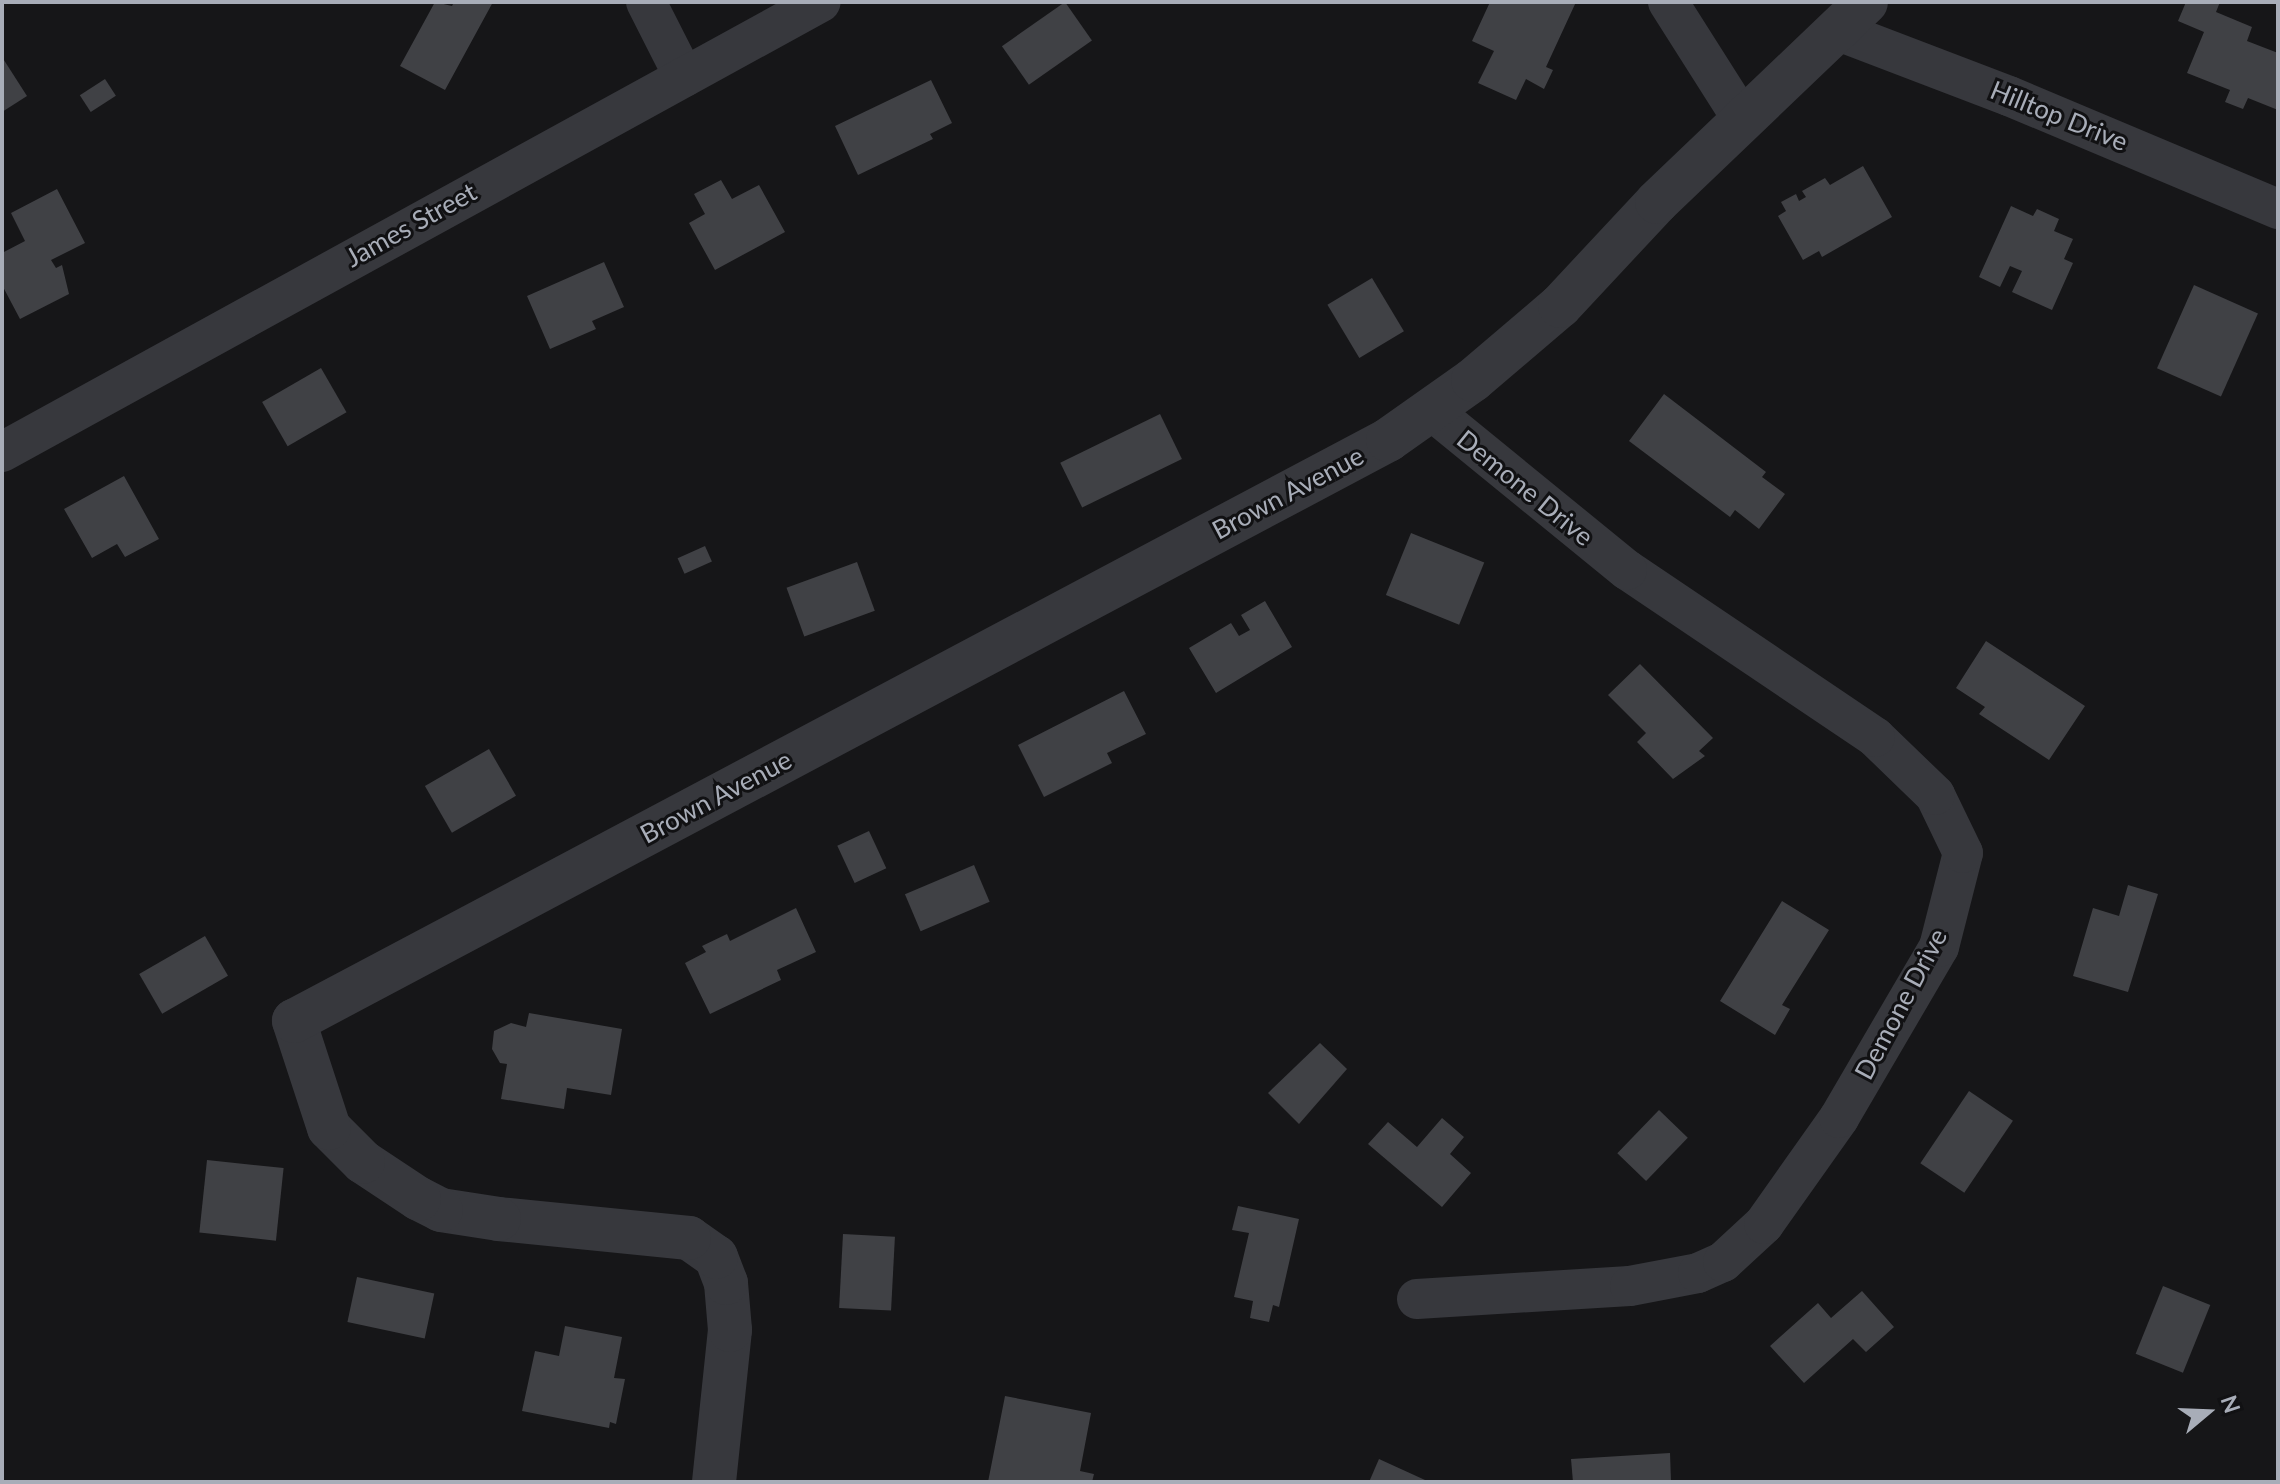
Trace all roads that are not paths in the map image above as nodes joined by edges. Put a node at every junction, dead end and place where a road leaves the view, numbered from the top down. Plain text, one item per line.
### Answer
1 (646, 2) edge
2 (821, 2) edge
3 (1668, 2) edge
4 (1851, 16) edge
5 (684, 77) junction
6 (1743, 120) junction
7 (2278, 209) edge
8 (1431, 410) junction
9 (3, 450) edge
10 (1417, 1299) dead end
11 (714, 1482) edge

1 - 5 street
2 - 5 street, James Street
3 - 6 street
4 - 6 street, Brown Avenue
4 - 7 street, Hilltop Drive
5 - 9 street, James Street
6 - 8 street, Brown Avenue
8 - 10 street, Demone Drive
8 - 11 street, Brown Avenue

